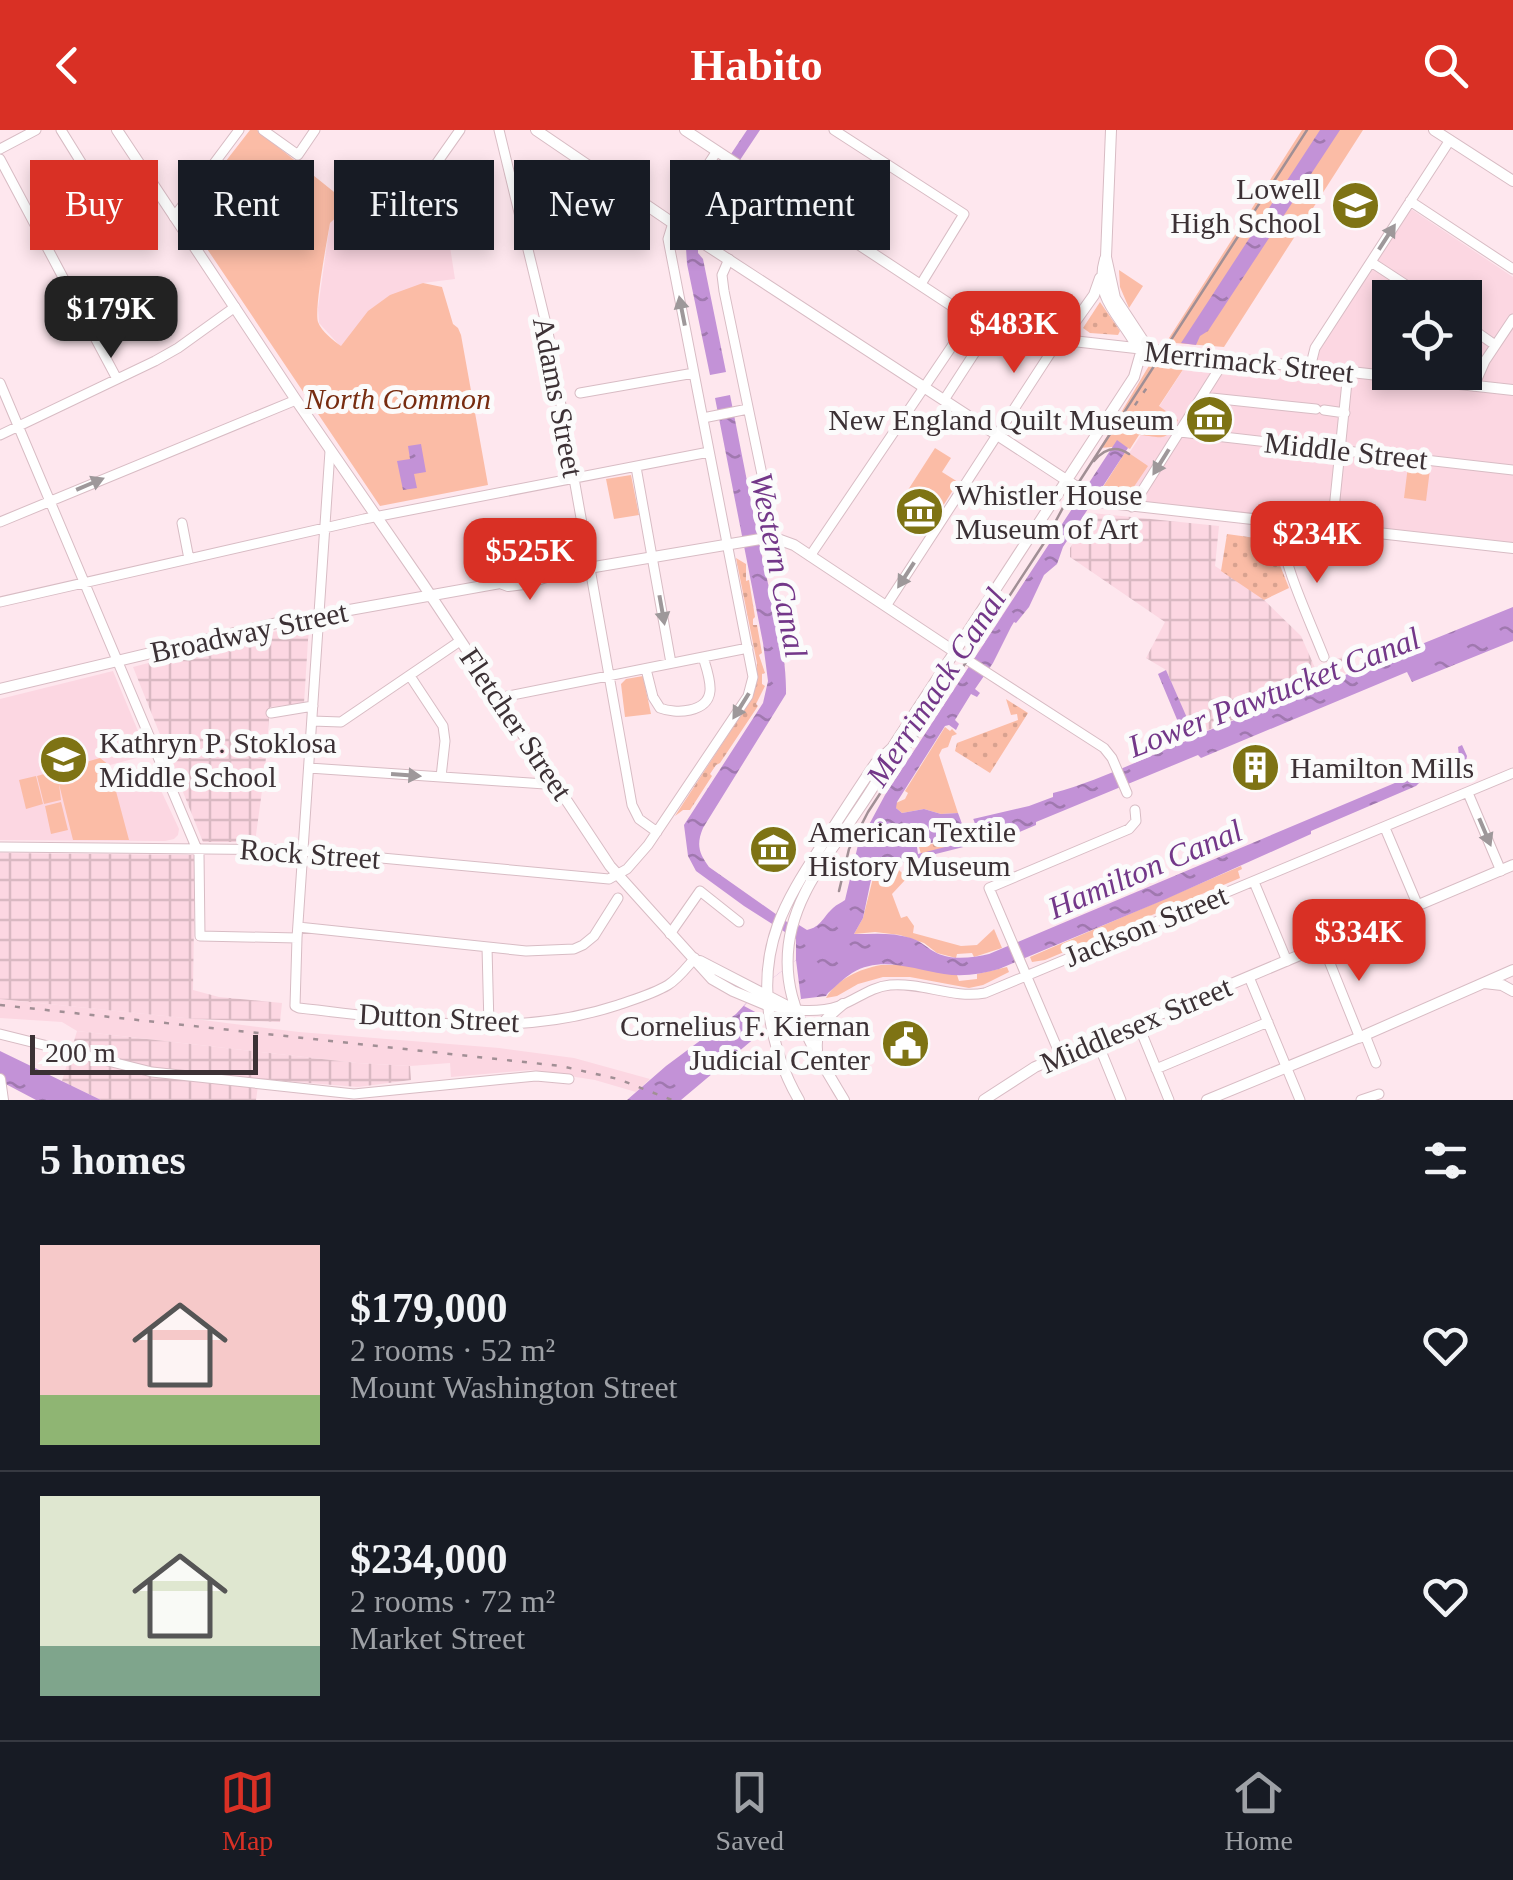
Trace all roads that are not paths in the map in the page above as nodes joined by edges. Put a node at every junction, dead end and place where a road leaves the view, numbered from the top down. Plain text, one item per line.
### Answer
1 (36, 130) edge
2 (61, 130) edge
3 (117, 130) edge
4 (239, 130) edge
5 (262, 130) edge
6 (315, 130) edge
7 (460, 130) edge
8 (499, 130) edge
9 (536, 130) edge
10 (685, 130) edge
11 (834, 130) edge
12 (1111, 130) edge
13 (1434, 130) edge
14 (1450, 140) junction
15 (0, 149) edge
16 (721, 154) junction
17 (0, 159) edge
18 (79, 160) edge
19 (137, 160) edge
20 (439, 160) edge
21 (717, 160) edge
22 (730, 160) edge
23 (1513, 181) edge
24 (158, 193) edge
25 (1410, 202) junction
26 (174, 218) junction
27 (670, 221) edge
28 (670, 228) edge
29 (714, 250) edge
30 (868, 250) edge
31 (1106, 257) junction
32 (729, 260) junction
33 (1371, 262) junction
34 (1513, 268) edge
35 (1102, 272) junction
36 (1398, 280) edge
37 (920, 284) junction
38 (235, 307) junction
39 (971, 318) junction
40 (1513, 319) edge
41 (990, 329) junction
42 (1482, 336) edge
43 (1062, 340) junction
44 (1496, 345) junction
45 (1142, 350) junction
46 (1226, 358) junction
47 (1310, 368) junction
48 (1482, 368) edge
49 (1348, 372) junction
50 (694, 373) junction
51 (1372, 375) edge
52 (117, 379) junction
53 (0, 383) edge
54 (924, 387) junction
55 (1482, 387) edge
56 (1513, 390) edge
57 (580, 393) dead end
58 (1202, 397) junction
59 (296, 400) junction
60 (944, 400) junction
61 (748, 410) junction
62 (1345, 413) junction
63 (703, 418) junction
64 (18, 427) junction
65 (1180, 432) junction
66 (0, 435) edge
67 (998, 435) junction
68 (1341, 450) junction
69 (330, 451) junction
70 (710, 452) junction
71 (636, 467) junction
72 (1513, 470) edge
73 (574, 477) junction
74 (1067, 480) junction
75 (49, 502) junction
76 (1132, 506) junction
77 (375, 518) junction
78 (0, 522) edge
79 (182, 523) dead end
80 (1278, 523) junction
81 (325, 528) junction
82 (1332, 529) junction
83 (769, 537) junction
84 (732, 543) junction
85 (1513, 548) edge
86 (810, 556) junction
87 (652, 557) junction
88 (189, 560) junction
89 (590, 568) junction
90 (84, 583) junction
91 (430, 595) junction
92 (0, 602) edge
93 (886, 606) junction
94 (319, 614) junction
95 (460, 641) junction
96 (748, 648) junction
97 (956, 652) junction
98 (703, 657) junction
99 (1324, 657) dead end
100 (118, 661) junction
101 (672, 664) junction
102 (646, 668) junction
103 (410, 676) junction
104 (610, 676) junction
105 (0, 689) edge
106 (537, 690) junction
107 (498, 698) junction
108 (540, 704) dead end
109 (313, 706) junction
110 (271, 713) dead end
111 (312, 722) junction
112 (892, 748) junction
113 (308, 768) junction
114 (1513, 773) edge
115 (441, 777) junction
116 (552, 779) junction
117 (1126, 791) dead end
118 (1468, 793) junction
119 (1135, 810) dead end
120 (1385, 828) junction
121 (658, 832) junction
122 (0, 847) edge
123 (195, 848) junction
124 (303, 850) junction
125 (1513, 866) edge
126 (1501, 871) junction
127 (618, 875) junction
128 (1254, 882) junction
129 (618, 898) dead end
130 (1418, 906) junction
131 (739, 922) dead end
132 (298, 933) junction
133 (670, 934) junction
134 (1323, 946) junction
135 (488, 947) junction
136 (694, 958) junction
137 (1287, 961) junction
138 (1513, 970) edge
139 (1026, 976) junction
140 (1249, 977) junction
141 (1483, 983) junction
142 (1513, 992) edge
143 (762, 995) junction
144 (843, 1004) junction
145 (792, 1008) junction
146 (1268, 1022) junction
147 (1138, 1024) junction
148 (489, 1026) junction
149 (0, 1034) edge
150 (1362, 1036) junction
151 (1097, 1042) junction
152 (1061, 1056) junction
153 (820, 1061) junction
154 (1376, 1063) dead end
155 (1286, 1067) junction
156 (1156, 1069) junction
157 (569, 1079) dead end
158 (1379, 1094) dead end
159 (798, 1100) edge
160 (844, 1100) edge
161 (984, 1100) edge
162 (1121, 1100) edge
163 (1168, 1100) edge
164 (1207, 1100) edge
165 (1300, 1100) edge
166 (1361, 1100) edge

1 - 15 street
2 - 18 street
3 - 19 main road, Fletcher Street
4 - 26 street
5 - 6 street
7 - 20 street
8 - 73 street, Adams Street
9 - 27 main road
10 - 16 main road, Merrimack Street
11 - 37 street
12 - 31 main road
13 - 14 main road
14 - 23 main road
14 - 25 street
16 - 21 street
16 - 22 main road, Merrimack Street
17 - 52 street
24 - 26 main road, Fletcher Street
33 -> 25 street
25 - 34 street
26 - 38 main road, Fletcher Street
50 -> 28 street
29 - 32 main road
30 - 37 main road, Merrimack Street
31 - 35 main road
31 - 45 main road
32 - 54 main road
32 - 61 street
33 - 36 street
33 - 47 street
35 - 43 main road
35 - 45 main road
37 - 39 main road, Merrimack Street
38 - 52 street
38 - 59 main road, Fletcher Street
39 - 41 main road, Merrimack Street
39 - 54 street
40 - 44 street
41 - 43 main road, Merrimack Street
41 - 60 street
42 - 44 street
43 - 45 main road, Merrimack Street
43 - 67 street
44 - 48 street
45 - 46 main road, Merrimack Street
45 - 74 main road
46 - 47 main road, Merrimack Street
46 - 58 street
47 - 49 main road, Merrimack Street
49 - 51 main road, Merrimack Street
49 - 62 street
50 - 57 street
50 - 63 street
52 - 64 street
53 - 64 street
54 - 60 main road
54 - 86 street
55 - 56 main road, Merrimack Street
58 - 62 street
58 - 65 street
59 - 69 main road, Fletcher Street
75 -> 59 street
60 - 67 main road
61 - 63 street
61 - 83 street
62 - 68 street
63 - 70 street
64 - 66 street
64 - 75 street
65 - 68 street, Middle Street
65 -> 76 street
67 - 74 main road
67 -> 93 street
68 - 72 street, Middle Street
68 - 82 street
69 - 77 main road, Fletcher Street
69 - 81 street
70 - 71 street
70 - 84 street
71 - 73 street
71 - 87 street
73 - 77 street
73 - 89 street, Adams Street
74 - 76 main road
74 - 97 main road
75 - 78 street
75 - 90 street
76 - 80 main road
77 - 81 street
77 - 91 main road, Fletcher Street
79 - 88 street
80 - 82 main road
80 - 99 street
81 - 88 street
81 - 94 street
82 - 85 main road
83 - 84 main road, Broadway Street
83 - 86 main road
84 - 87 main road, Broadway Street
84 - 96 street
86 - 93 main road
87 - 89 main road, Broadway Street
87 -> 101 street
88 - 90 street
89 - 91 main road, Broadway Street
89 - 104 street, Adams Street
90 - 92 street
90 - 100 street
91 - 94 main road, Broadway Street
91 - 95 main road, Fletcher Street
93 - 97 main road
94 - 100 main road, Broadway Street
94 - 109 street
95 - 103 street
95 - 107 main road, Fletcher Street
96 - 98 street
96 -> 121 street
97 - 112 main road
97 - 117 street
98 - 101 street
98 - 102 street
100 - 105 main road, Broadway Street
100 - 123 street
101 - 102 street
102 - 104 street
103 - 111 street
103 - 115 street
104 - 106 street
104 - 121 street, Adams Street
106 - 107 street
106 - 108 street
107 - 116 main road, Fletcher Street
109 - 110 street
109 - 111 street
111 - 113 street
112 - 143 main road
112 - 145 main road
113 -> 115 street
113 - 124 street
114 - 118 street, Jackson Street
115 - 116 street
116 - 127 main road, Fletcher Street
118 - 120 street, Jackson Street
118 -> 126 street
119 - 139 street
120 - 128 street, Jackson Street
120 - 130 street
121 - 127 street
122 - 123 street, Rock Street
123 - 124 street, Rock Street
123 - 132 street
124 - 127 street, Rock Street
124 - 132 street
125 - 126 main road, Middlesex Street
126 - 130 main road, Middlesex Street
127 - 133 main road, Fletcher Street
128 - 137 street
128 - 139 street, Jackson Street
129 - 135 street
130 - 134 main road, Middlesex Street
131 - 133 street
132 - 135 street
132 - 148 street, Dutton Street
133 - 136 main road, Fletcher Street
134 - 137 main road, Middlesex Street
134 - 150 street
135 - 148 street
136 - 143 main road, Fletcher Street
136 - 148 street, Dutton Street
137 - 140 main road, Middlesex Street
138 - 141 main road
139 - 144 street, Jackson Street
139 - 152 street
140 - 146 street
140 - 147 main road, Middlesex Street
141 - 142 main road
141 - 150 main road
143 - 145 main road, Fletcher Street
143 - 159 main road
144 - 145 street, Jackson Street
144 - 153 main road
145 - 153 main road
146 - 155 street
146 - 156 street
147 - 151 main road, Middlesex Street
147 - 156 street
149 - 157 street
150 - 154 street
150 - 155 main road
151 - 152 main road, Middlesex Street
151 - 162 street
152 - 161 main road, Middlesex Street
153 - 160 main road
155 - 164 main road
155 - 165 street
156 - 163 street
158 - 166 street

